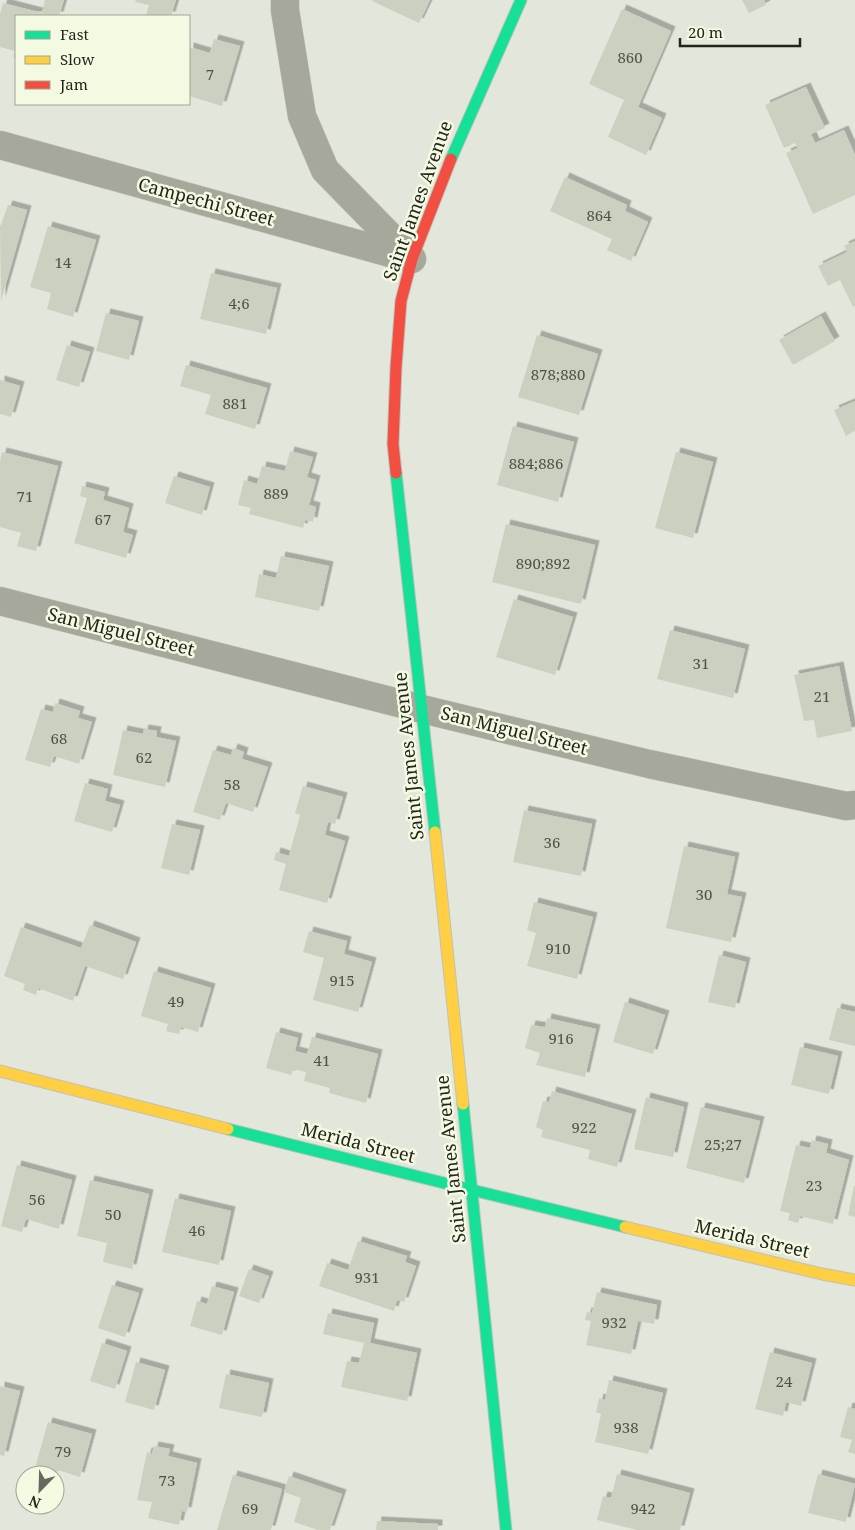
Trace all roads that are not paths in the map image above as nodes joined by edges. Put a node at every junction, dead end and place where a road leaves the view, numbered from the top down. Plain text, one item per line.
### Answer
1 (285, 0) edge
2 (521, 0) edge
3 (0, 146) edge
4 (412, 259) junction
5 (0, 601) edge
6 (422, 709) junction
7 (855, 805) edge
8 (0, 1071) edge
9 (472, 1190) junction
10 (855, 1280) edge
11 (506, 1530) edge

1 - 4 street
2 - 4 main road, Saint James Avenue
3 - 4 street, Campechi Street
4 - 6 main road, Saint James Avenue
5 - 6 street, San Miguel Street
6 - 7 street, San Miguel Street
6 - 9 main road, Saint James Avenue
8 - 9 main road, Merida Street
9 - 10 main road, Merida Street
9 - 11 main road, Saint James Avenue

